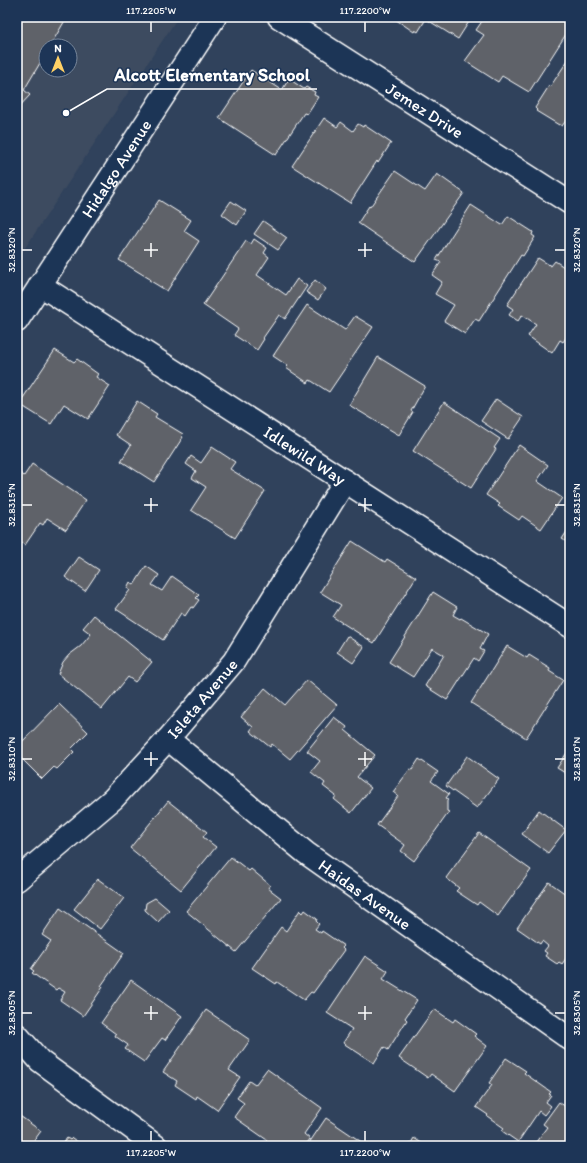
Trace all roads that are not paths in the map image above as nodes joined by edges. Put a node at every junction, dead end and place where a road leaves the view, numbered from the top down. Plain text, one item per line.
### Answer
1 (215, 17) edge
2 (279, 17) edge
3 (570, 203) edge
4 (40, 285) junction
5 (17, 321) edge
6 (345, 481) junction
7 (570, 626) edge
8 (168, 739) junction
9 (17, 880) edge
10 (17, 1035) edge
11 (570, 1039) edge
12 (156, 1146) edge

1 - 4 street, Hidalgo Avenue
2 - 3 street, Jemez Drive
4 - 5 street, Hidalgo Avenue
4 - 6 street, Idlewild Way
6 - 7 street, Idlewild Way
6 - 8 street, Isleta Avenue
8 - 9 street, Isleta Avenue
8 - 11 street, Haidas Avenue
10 - 12 street

